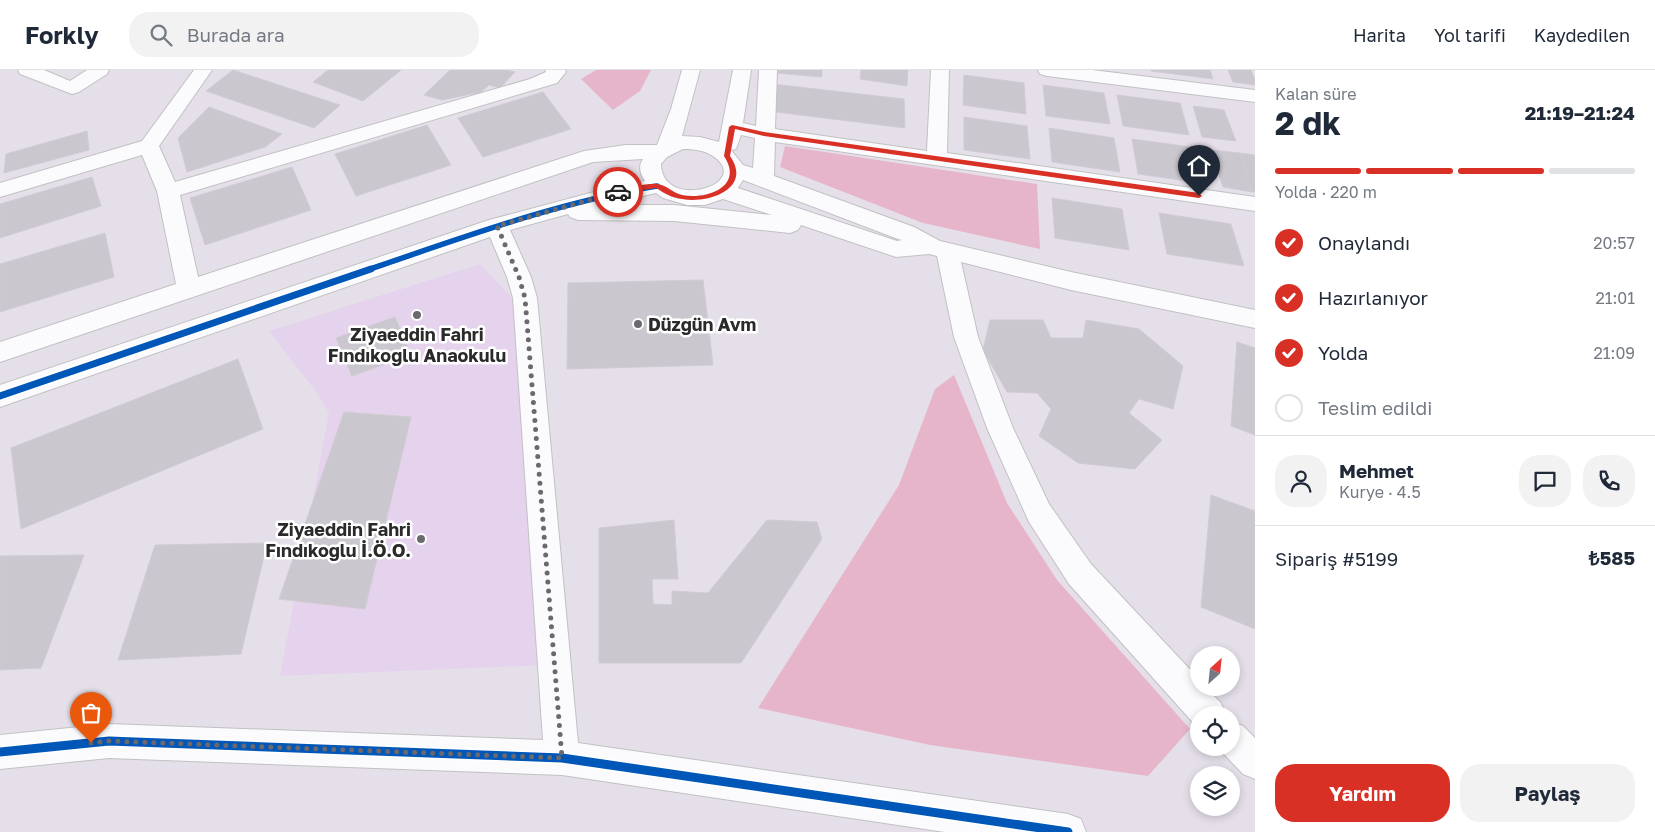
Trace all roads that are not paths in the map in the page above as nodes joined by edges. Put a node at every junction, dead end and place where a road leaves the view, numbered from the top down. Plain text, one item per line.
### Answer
1 (27, 70) edge
2 (100, 70) edge
3 (204, 70) edge
4 (554, 70) edge
5 (691, 70) edge
6 (742, 70) edge
7 (768, 70) edge
8 (940, 70) edge
9 (1047, 70) edge
10 (1255, 96) edge
11 (732, 127) junction
12 (764, 134) junction
13 (149, 146) junction
14 (663, 150) junction
15 (937, 158) junction
16 (730, 162) junction
17 (764, 180) junction
18 (657, 186) junction
19 (0, 190) edge
20 (168, 191) junction
21 (723, 191) junction
22 (1255, 204) edge
23 (549, 212) junction
24 (827, 225) junction
25 (497, 226) junction
26 (939, 249) junction
27 (189, 288) junction
28 (1255, 319) edge
29 (0, 352) edge
30 (0, 396) edge
31 (1201, 706) edge
32 (1240, 747) edge
33 (0, 752) edge
34 (562, 758) junction
35 (1255, 762) edge
36 (1068, 832) edge

1 - 2 street
3 - 13 street
4 - 20 street
5 - 14 street
6 - 11 street
7 - 12 street
8 - 15 street
9 - 10 street
11 - 12 street
11 - 16 street
12 - 15 street
12 - 17 street
13 - 19 street
13 - 20 street
14 - 16 street
14 - 18 street
14 - 27 street
15 - 22 street
16 - 17 street
16 - 21 street
17 - 26 street
18 - 21 street
18 - 23 street
20 - 27 street
21 - 24 street
23 - 24 street
23 - 25 street
24 - 26 street
25 - 30 street
25 - 34 street
26 - 28 street
26 - 31 street
27 - 29 street
32 - 35 street
33 - 34 street
34 - 36 street

